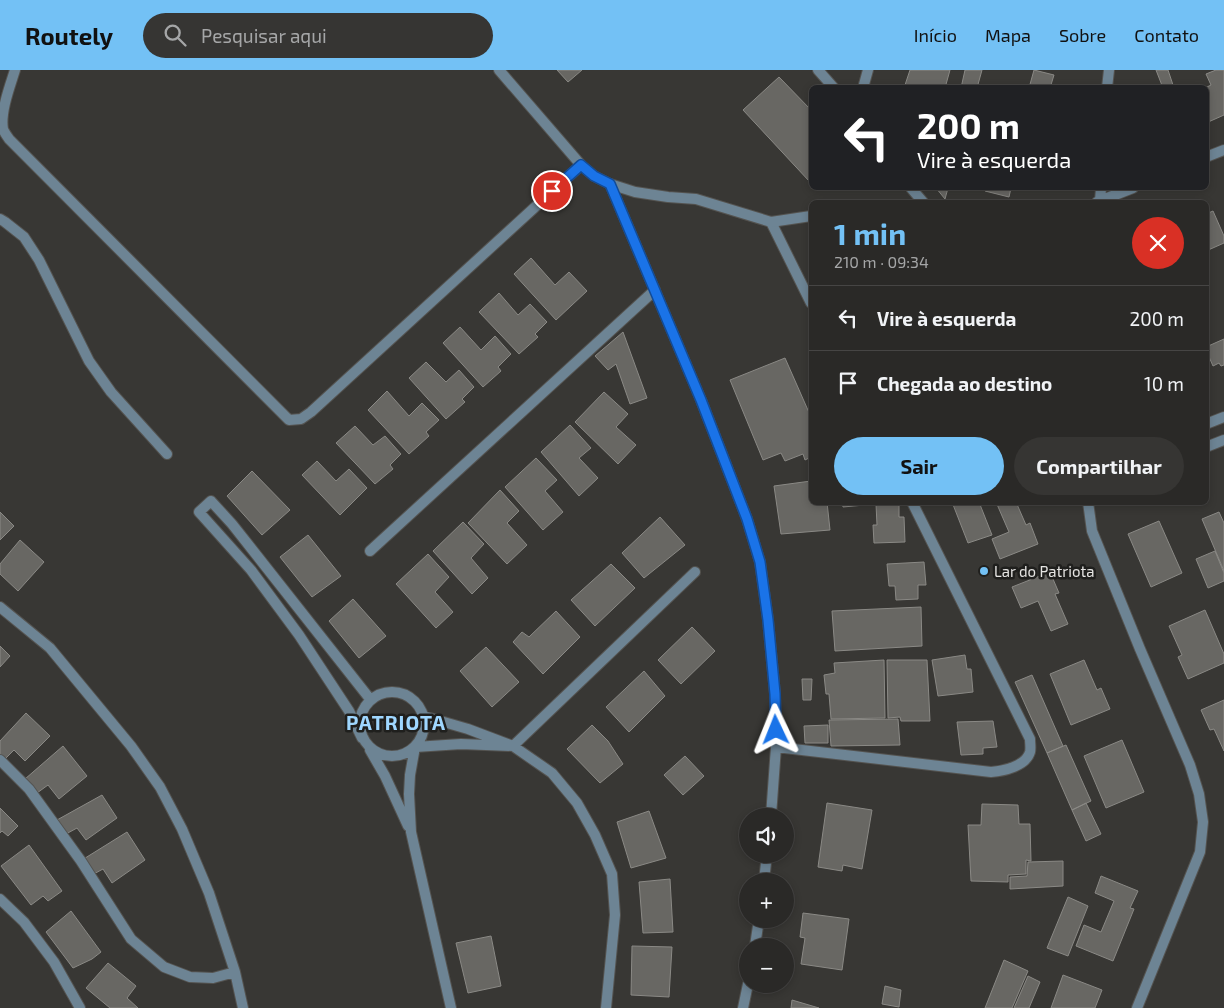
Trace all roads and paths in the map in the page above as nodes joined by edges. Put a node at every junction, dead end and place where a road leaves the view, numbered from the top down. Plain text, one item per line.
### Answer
1 (16, 70) edge
2 (500, 70) edge
3 (818, 70) edge
4 (868, 70) edge
5 (1109, 70) edge
6 (831, 85) edge
7 (865, 85) edge
8 (1107, 85) edge
9 (1224, 150) edge
10 (1209, 156) edge
11 (581, 165) junction
12 (610, 184) junction
13 (913, 190) edge
14 (1128, 190) edge
15 (921, 200) edge
16 (1103, 200) edge
17 (809, 216) edge
18 (0, 219) edge
19 (771, 222) junction
20 (655, 290) junction
21 (809, 299) edge
22 (1224, 417) edge
23 (1209, 423) edge
24 (1224, 440) edge
25 (1209, 446) edge
26 (168, 454) dead end
27 (913, 505) edge
28 (1088, 505) edge
29 (370, 551) dead end
30 (695, 572) dead end
31 (0, 607) edge
32 (370, 699) junction
33 (423, 716) junction
34 (365, 742) junction
35 (514, 746) junction
36 (415, 747) junction
37 (776, 747) junction
38 (0, 760) edge
39 (772, 808) edge
40 (411, 832) junction
41 (0, 899) edge
42 (235, 972) junction
43 (746, 993) edge
44 (80, 1008) edge
45 (243, 1008) edge
46 (451, 1008) edge
47 (606, 1008) edge
48 (743, 1008) edge
49 (1137, 1008) edge

1 - 11 street
2 - 11 street
3 - 6 street
4 - 7 street
5 - 8 street
9 - 10 street
11 - 12 street
12 - 19 street
12 - 20 street
13 - 15 street
14 - 16 street
17 - 19 street
18 - 26 street
19 - 21 street
20 - 29 street
20 - 37 street
22 - 23 street
24 - 25 street
27 - 37 street
28 - 49 street
30 - 35 street
31 - 42 street
32 - 33 street
32 - 34 street
32 - 34 street
33 - 35 street
33 - 36 street
34 - 36 street
34 - 40 street
35 - 36 street
35 - 47 street
36 - 40 street
37 - 39 street
38 - 42 street
40 - 46 street
41 - 44 street
42 - 45 street
43 - 48 street

